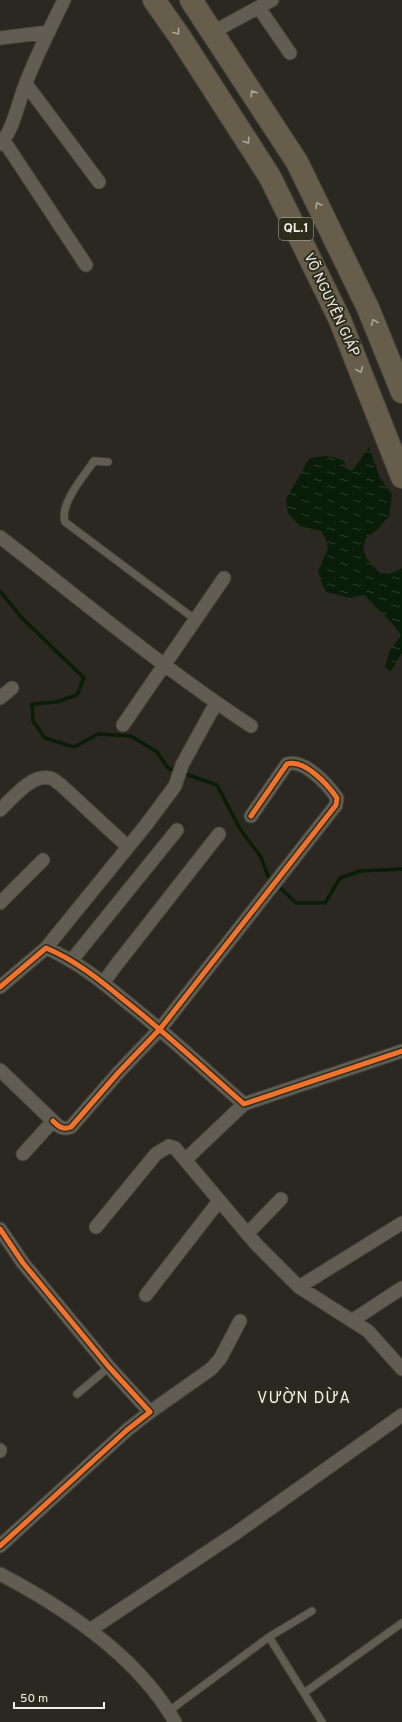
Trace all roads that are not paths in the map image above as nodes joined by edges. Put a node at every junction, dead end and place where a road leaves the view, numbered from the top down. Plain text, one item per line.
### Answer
1 (64, 0) edge
2 (154, 0) edge
3 (191, 0) edge
4 (272, 0) edge
5 (259, 8) junction
6 (49, 32) junction
7 (213, 32) junction
8 (0, 38) edge
9 (290, 53) dead end
10 (26, 84) junction
11 (2, 143) edge
12 (99, 182) dead end
13 (86, 265) dead end
14 (401, 387) edge
15 (108, 462) dead end
16 (402, 477) edge
17 (0, 537) edge
18 (224, 578) dead end
19 (196, 620) junction
20 (166, 665) junction
21 (12, 688) dead end
22 (0, 698) edge
23 (216, 703) junction
24 (123, 725) dead end
25 (251, 726) dead end
26 (0, 810) edge
27 (251, 816) dead end
28 (177, 830) dead end
29 (219, 834) dead end
30 (128, 847) junction
31 (43, 860) dead end
32 (0, 903) edge
33 (46, 948) junction
34 (71, 961) junction
35 (103, 983) junction
36 (0, 987) edge
37 (160, 1029) junction
38 (402, 1051) edge
39 (0, 1070) edge
40 (244, 1104) junction
41 (53, 1121) junction
42 (23, 1154) dead end
43 (185, 1160) junction
44 (280, 1199) dead end
45 (219, 1201) junction
46 (402, 1223) edge
47 (96, 1226) dead end
48 (0, 1229) edge
49 (247, 1234) junction
50 (299, 1287) junction
51 (402, 1288) edge
52 (146, 1295) dead end
53 (353, 1320) junction
54 (240, 1321) dead end
55 (109, 1366) junction
56 (402, 1369) edge
57 (77, 1394) dead end
58 (150, 1412) junction
59 (402, 1416) edge
60 (0, 1546) edge
61 (0, 1574) edge
62 (312, 1611) dead end
63 (402, 1623) edge
64 (90, 1630) junction
65 (269, 1637) junction
66 (304, 1693) junction
67 (172, 1717) edge
68 (322, 1722) edge

1 - 6 street
2 -> 16 highway, VÕ NGUYÊN GIÁP / QL.1
3 - 7 highway, QL.1
4 - 5 street
5 - 7 street
5 - 9 street
6 - 8 street
6 - 10 street
14 -> 7 highway, QL.1
10 - 11 street
10 - 12 street
11 - 13 street
15 - 19 lane
17 - 20 street
18 - 19 street
19 - 20 street
20 - 23 street
20 - 24 street
21 - 22 street
23 - 25 street
23 - 30 street
26 - 30 street
27 - 37 street
28 - 34 street
29 - 35 street
30 - 33 street
31 - 32 street
33 - 34 street
33 - 36 street
34 - 35 street
35 - 37 street
37 - 40 street
37 - 41 street
38 - 40 street
39 - 41 street
40 - 43 street
41 - 42 street
43 - 45 street
43 - 47 street
44 - 49 street
45 - 49 street
45 - 52 street
46 - 50 street
48 - 55 street
49 - 50 street
50 - 53 street
51 - 53 street
53 - 56 street
54 - 58 street
55 - 57 lane
55 - 58 street
58 - 60 street
59 - 64 street
61 - 64 street
62 - 65 lane
63 - 66 lane
64 - 67 street
65 - 66 lane
65 - 67 lane
66 - 68 lane

